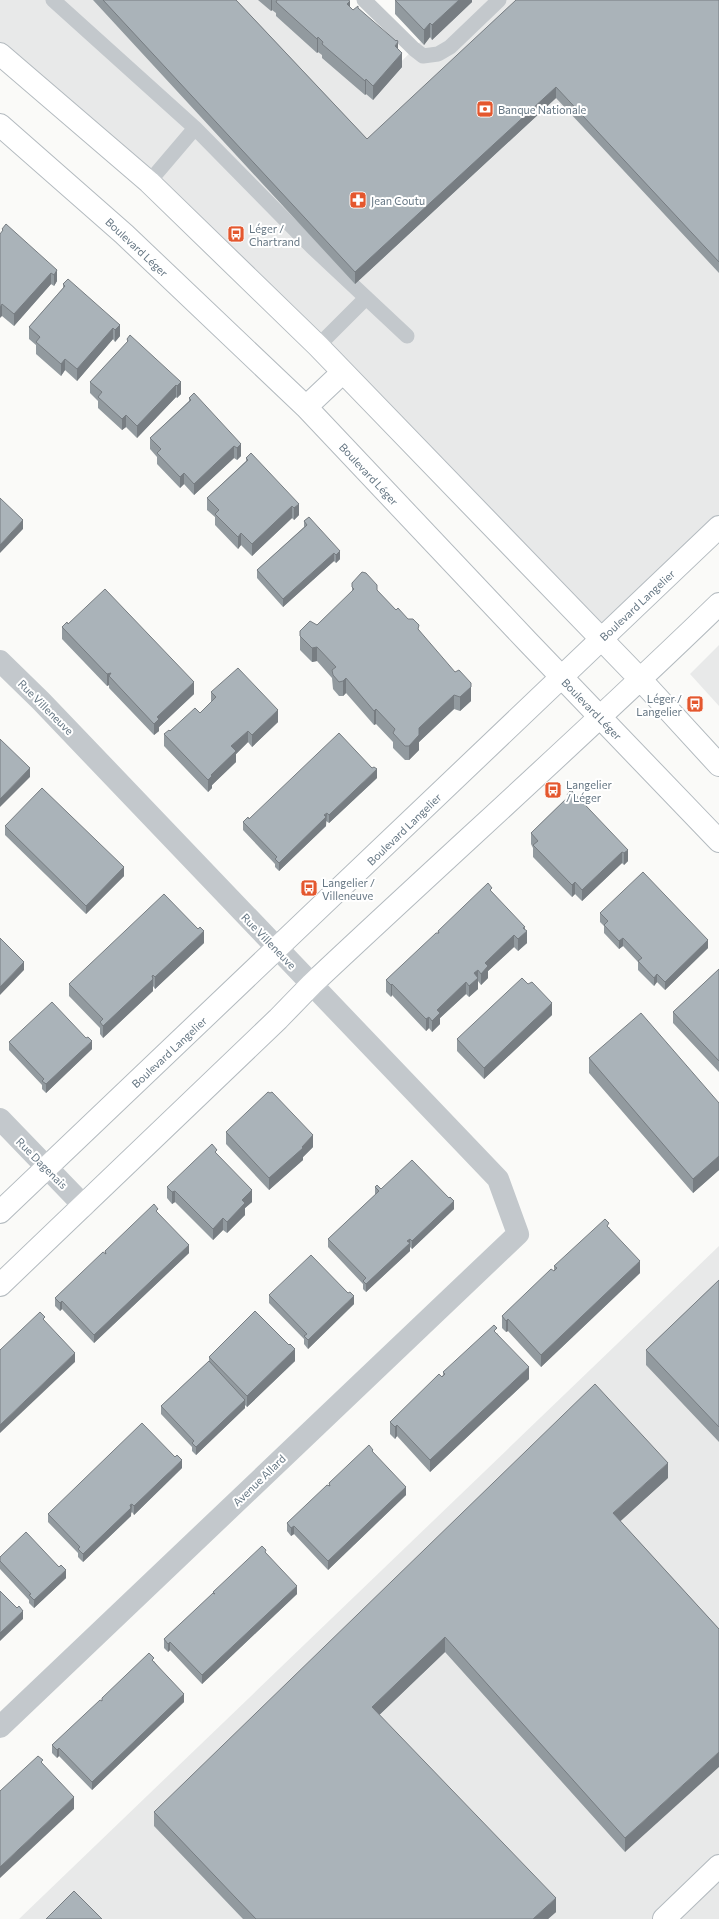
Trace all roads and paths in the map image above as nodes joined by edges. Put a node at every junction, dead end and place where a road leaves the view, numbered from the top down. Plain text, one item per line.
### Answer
1 (53, 0) edge
2 (364, 0) edge
3 (499, 0) edge
4 (0, 54) edge
5 (0, 125) edge
6 (194, 128) junction
7 (149, 182) junction
8 (365, 299) junction
9 (407, 336) dead end
10 (318, 346) junction
11 (343, 372) junction
12 (306, 407) junction
13 (719, 527) edge
14 (719, 604) edge
15 (600, 640) junction
16 (0, 661) edge
17 (562, 678) junction
18 (641, 680) junction
19 (600, 718) junction
20 (719, 765) edge
21 (719, 841) edge
22 (277, 950) junction
23 (312, 984) junction
24 (0, 1119) edge
25 (48, 1167) junction
26 (84, 1206) junction
27 (0, 1212) edge
28 (518, 1234) joint
29 (0, 1286) edge
30 (0, 1727) edge
31 (719, 1866) edge
32 (664, 1919) edge

1 - 6 lane
2 - 3 lane
4 - 7 main road
5 - 12 main road, Boulevard Léger
6 - 7 lane
6 - 8 lane
7 - 10 main road
8 - 9 lane
8 - 10 lane
10 - 11 main road
11 - 12 main road
11 - 15 main road
12 - 17 main road, Boulevard Léger
13 - 15 main road, Boulevard Langelier
14 - 18 main road
15 - 17 main road, Boulevard Langelier
15 - 18 main road
16 - 22 street, Rue Villeneuve
17 - 19 main road, Boulevard Léger
17 - 22 main road, Boulevard Langelier
18 - 19 main road
18 - 20 main road
19 - 21 main road, Boulevard Léger
19 - 23 main road
22 - 23 street, Rue Villeneuve
22 - 25 main road, Boulevard Langelier
23 - 26 main road
23 - 28 street, Rue Villeneuve
24 - 25 street, Rue Dagenais
25 - 26 street, Rue Dagenais
25 - 27 main road, Boulevard Langelier
26 - 29 main road
28 - 30 street, Avenue Allard
31 - 32 main road

